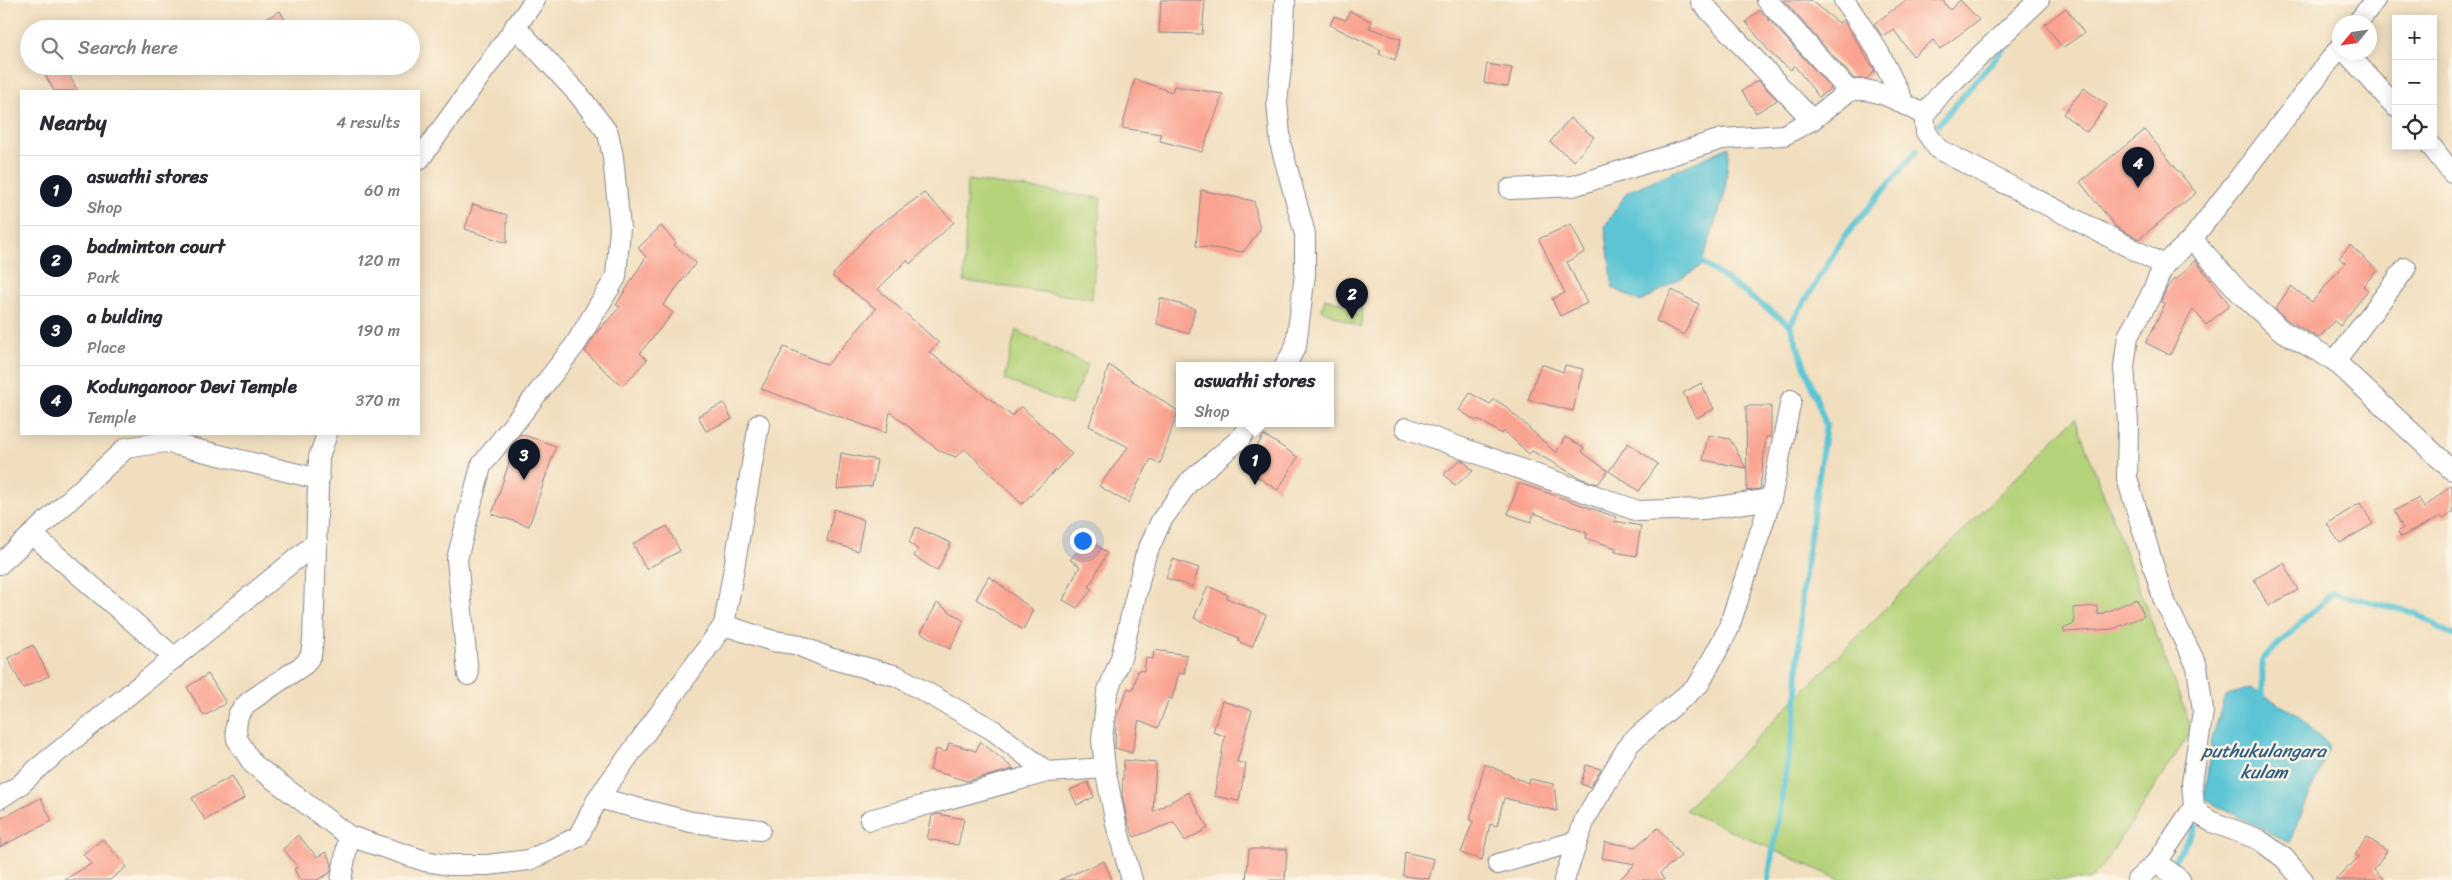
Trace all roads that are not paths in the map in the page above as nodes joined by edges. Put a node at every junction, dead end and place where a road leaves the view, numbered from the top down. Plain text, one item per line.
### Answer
1 (535, 0) edge
2 (1285, 0) edge
3 (1767, 0) edge
4 (1844, 0) edge
5 (2039, 0) edge
6 (2375, 0) edge
7 (1701, 2) dead end
8 (2363, 15) edge
9 (515, 26) junction
10 (2332, 57) edge
11 (2353, 60) edge
12 (1849, 91) junction
13 (1905, 105) junction
14 (2394, 105) edge
15 (1924, 115) junction
16 (1812, 120) junction
17 (2434, 150) edge
18 (420, 159) edge
19 (2452, 173) edge
20 (1510, 189) dead end
21 (2192, 239) junction
22 (2164, 265) junction
23 (2406, 268) dead end
24 (2335, 361) junction
25 (1287, 362) edge
26 (1791, 400) dead end
27 (759, 424) dead end
28 (1248, 427) edge
29 (1406, 428) dead end
30 (327, 435) edge
31 (2452, 470) edge
32 (318, 479) junction
33 (1771, 499) junction
34 (33, 535) junction
35 (317, 542) junction
36 (0, 564) edge
37 (724, 625) junction
38 (174, 658) junction
39 (468, 675) dead end
40 (1105, 768) junction
41 (1047, 772) junction
42 (0, 798) edge
43 (598, 798) junction
44 (2194, 807) junction
45 (870, 820) dead end
46 (760, 830) dead end
47 (349, 836) junction
48 (1577, 841) junction
49 (2158, 862) junction
50 (1498, 864) dead end
51 (341, 880) edge
52 (1132, 880) edge
53 (1564, 880) edge
54 (2137, 880) edge
55 (2180, 880) edge
56 (2303, 880) edge

1 - 9 street
2 - 25 street
3 - 12 street
4 - 13 street
5 - 15 street
6 - 8 street
7 - 16 street
9 - 18 street
9 - 39 street
10 - 21 street
11 - 14 street
12 - 13 street
12 - 16 street
13 - 15 street
15 - 22 street
16 - 20 street
17 - 19 street
21 - 22 street
21 - 24 street
22 - 44 street
23 - 24 street
24 - 31 street
26 - 33 street
27 - 37 street
28 - 40 street
29 - 33 street
30 - 32 street
32 - 34 street
32 - 35 street
33 - 48 street
34 - 36 street
34 - 38 street
35 - 38 street
35 - 47 street
37 - 41 street
37 - 43 street
38 - 42 street
40 - 41 street
40 - 52 street
41 - 45 street
43 - 46 street
43 - 47 street
44 - 49 street
44 - 56 street
47 - 51 street
48 - 50 street
48 - 53 street
49 - 54 street
49 - 55 street

